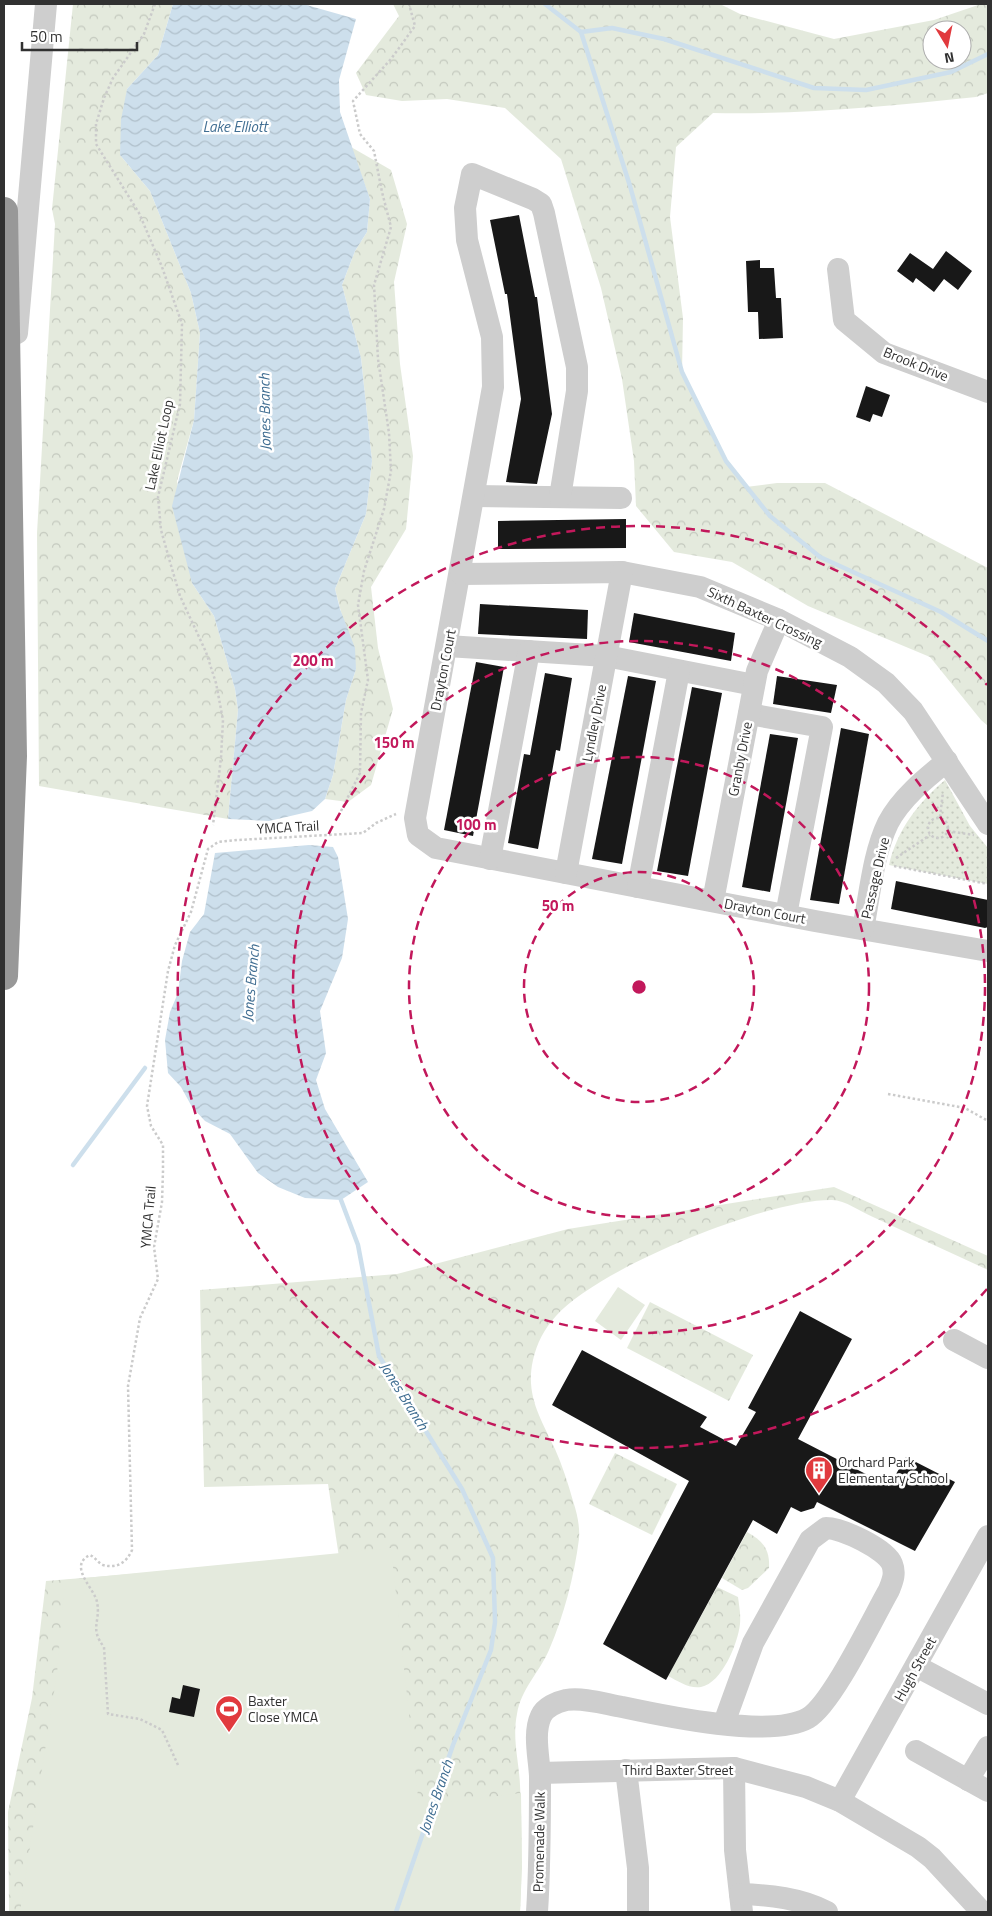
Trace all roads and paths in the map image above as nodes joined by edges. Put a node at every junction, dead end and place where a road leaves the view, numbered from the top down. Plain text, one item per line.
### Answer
1 (46, 4) edge
2 (155, 4) edge
3 (409, 4) edge
4 (4, 211) edge
5 (838, 269) dead end
6 (988, 392) edge
7 (7, 416) junction
8 (475, 496) junction
9 (560, 497) junction
10 (621, 498) dead end
11 (622, 572) junction
12 (461, 574) junction
13 (779, 620) junction
14 (447, 646) junction
15 (529, 651) junction
16 (606, 656) junction
17 (680, 671) junction
18 (754, 685) junction
19 (749, 714) junction
20 (947, 761) junction
21 (943, 789) dead end
22 (417, 810) junction
23 (341, 812) dead end
24 (940, 818) junction
25 (213, 825) dead end
26 (983, 830) edge
27 (948, 831) junction
28 (930, 835) junction
29 (490, 859) junction
30 (566, 873) junction
31 (988, 884) edge
32 (638, 887) junction
33 (713, 902) junction
34 (786, 915) junction
35 (864, 929) junction
36 (988, 951) edge
37 (4, 976) edge
38 (888, 1094) dead end
39 (988, 1120) edge
40 (954, 1340) dead end
41 (988, 1358) edge
42 (986, 1543) edge
43 (916, 1666) junction
44 (988, 1704) edge
45 (724, 1723) junction
46 (988, 1747) edge
47 (916, 1751) dead end
48 (178, 1765) dead end
49 (734, 1768) junction
50 (626, 1770) junction
51 (540, 1773) junction
52 (968, 1780) junction
53 (988, 1791) edge
54 (840, 1801) junction
55 (741, 1903) edge
56 (537, 1912) edge
57 (638, 1912) edge
58 (827, 1912) edge
59 (982, 1912) edge

1 - 7 street
2 - 25 path, Lake Elliot Loop
3 - 23 path
4 - 7 highway
5 - 6 street, Brook Drive
7 - 37 highway
8 - 9 street
8 - 9 street, Drayton Court
8 - 12 street, Drayton Court
9 - 10 street
11 - 12 street, Sixth Baxter Crossing
11 - 13 street, Sixth Baxter Crossing
11 - 16 street, Lyndley Drive
12 - 14 street, Drayton Court
13 - 18 street, Granby Drive
13 - 20 street, Sixth Baxter Crossing
14 - 15 street
14 - 22 street, Drayton Court
15 - 16 street
15 - 29 street
16 - 17 street
16 - 30 street, Lyndley Drive
17 - 18 street
17 - 32 street
18 - 19 street, Granby Drive
19 - 33 street, Granby Drive
19 - 34 street
20 - 26 street, Sixth Baxter Crossing
20 - 35 street, Passage Drive
21 - 24 path
22 - 29 street, Drayton Court
22 - 48 path, YMCA Trail
24 - 27 path
24 - 28 path
26 - 27 path
27 - 28 path
28 - 31 path
29 - 30 street, Drayton Court
30 - 32 street, Drayton Court
32 - 33 street, Drayton Court
33 - 34 street, Drayton Court
34 - 35 street, Drayton Court
35 - 36 street, Drayton Court
38 - 39 path
40 - 41 street
42 - 43 street, Hugh Street
43 - 44 street
43 - 54 street, Hugh Street
45 - 45 street, Promenade Walk
45 - 51 street, Promenade Walk
46 - 52 street
47 - 52 street
49 - 50 street, Third Baxter Street
49 - 54 street, Third Baxter Street
49 - 55 street
50 - 51 street, Third Baxter Street
50 - 57 street
51 - 56 street, Promenade Walk
52 - 53 street
54 - 59 street, Third Baxter Street
55 - 58 street

